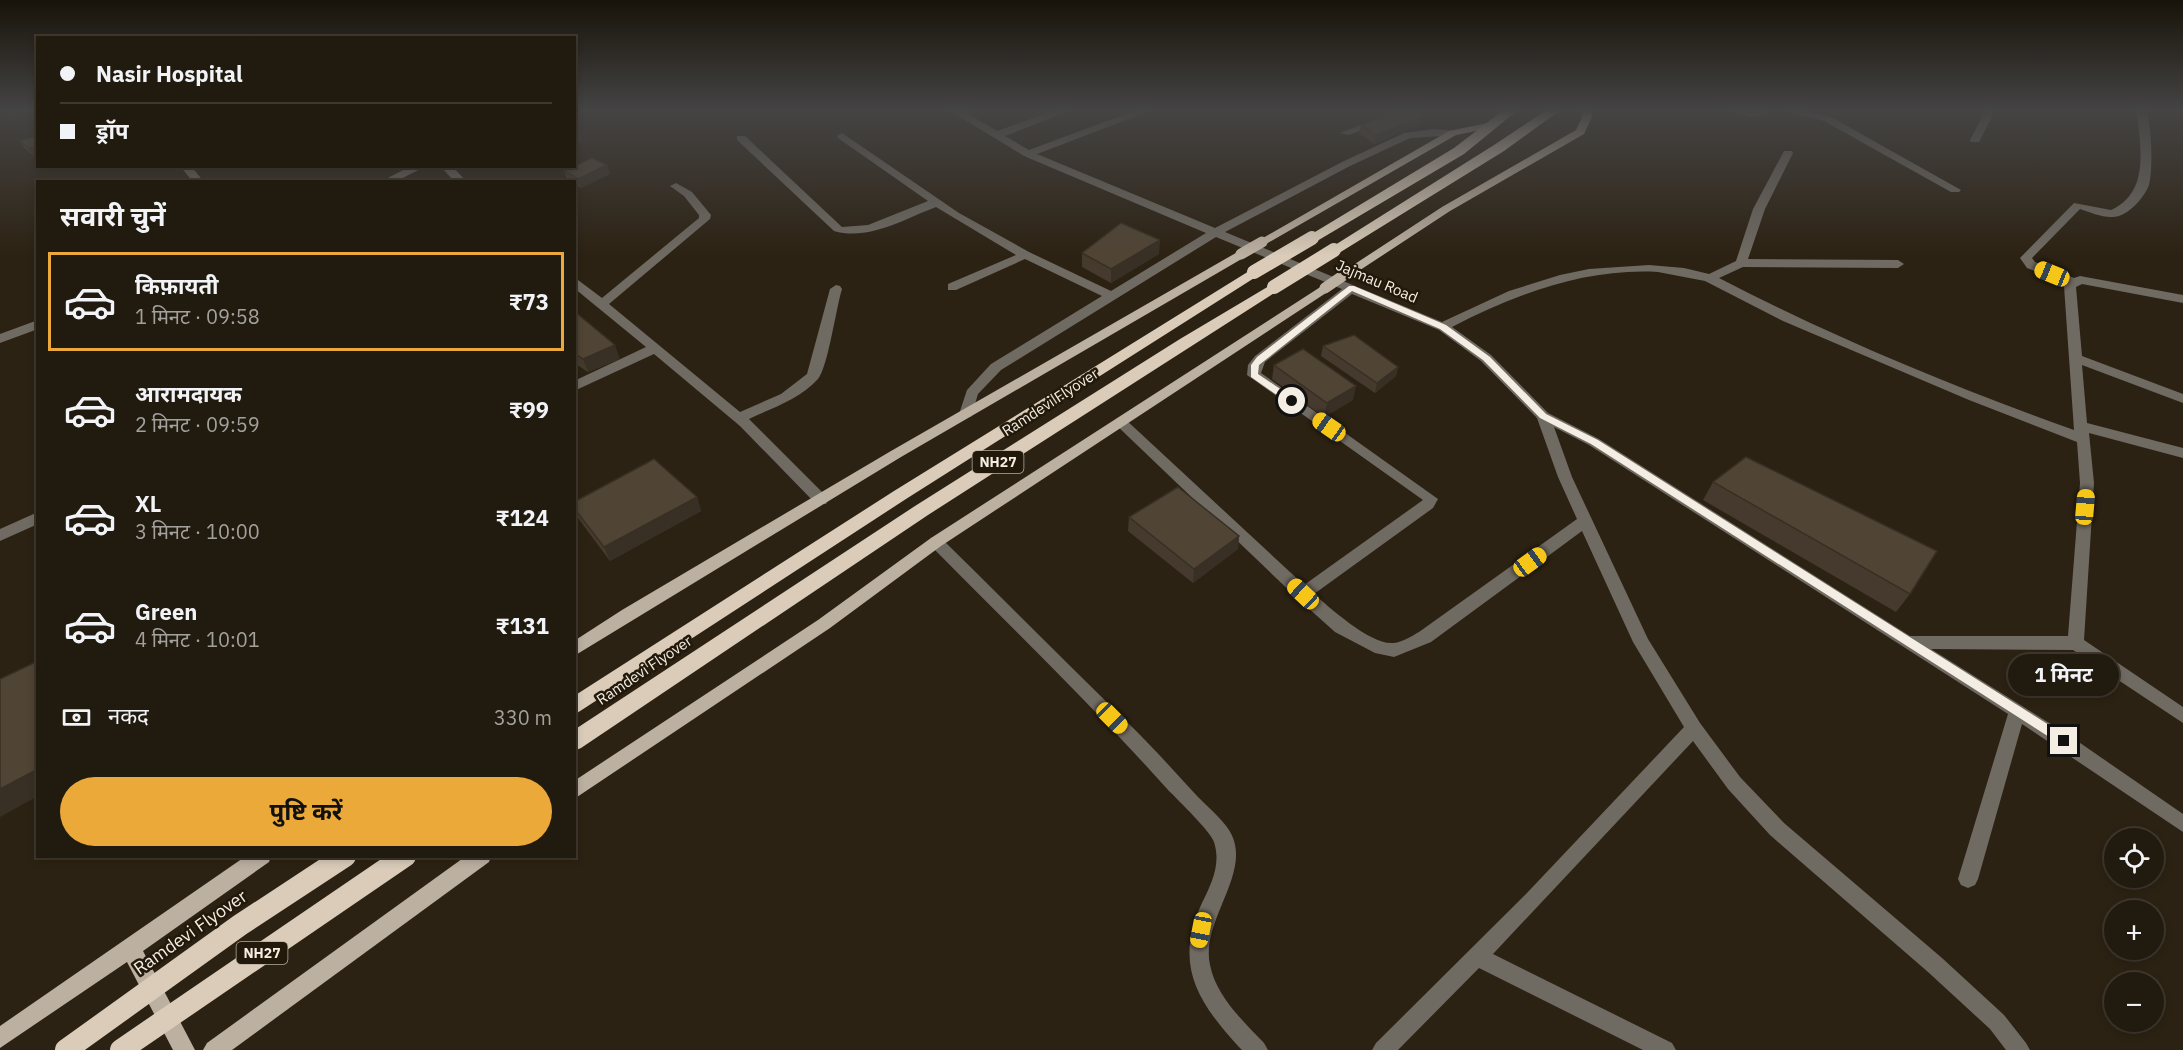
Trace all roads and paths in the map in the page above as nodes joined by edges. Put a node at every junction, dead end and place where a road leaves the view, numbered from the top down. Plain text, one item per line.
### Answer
1 (762, 158) edge
2 (874, 158) edge
3 (1037, 158) edge
4 (1359, 158) edge
5 (1409, 158) edge
6 (1449, 158) edge
7 (1483, 158) edge
8 (1535, 158) edge
9 (1785, 158) edge
10 (1897, 158) edge
11 (2144, 158) edge
12 (187, 168) edge
13 (416, 168) edge
14 (447, 168) edge
15 (197, 180) edge
16 (390, 180) edge
17 (460, 180) edge
18 (676, 186) dead end
19 (1955, 190) dead end
20 (937, 202) junction
21 (1214, 233) junction
22 (1025, 255) junction
23 (1741, 263) junction
24 (1898, 264) dead end
25 (1710, 278) junction
26 (2073, 282) junction
27 (576, 283) edge
28 (952, 287) dead end
29 (1352, 288) junction
30 (836, 289) dead end
31 (1111, 296) junction
32 (2183, 299) edge
33 (602, 304) junction
34 (36, 325) edge
35 (1443, 327) junction
36 (0, 339) edge
37 (655, 348) junction
38 (2075, 358) junction
39 (576, 386) edge
40 (2183, 399) edge
41 (966, 414) junction
42 (1543, 416) junction
43 (739, 418) junction
44 (1120, 422) junction
45 (2082, 432) junction
46 (2183, 453) edge
47 (821, 500) junction
48 (36, 518) edge
49 (1585, 520) junction
50 (0, 535) edge
51 (936, 542) junction
52 (1303, 594) junction
53 (1907, 642) junction
54 (2076, 643) junction
55 (576, 649) edge
56 (576, 706) edge
57 (2018, 712) junction
58 (2183, 717) edge
59 (1694, 728) junction
60 (576, 741) edge
61 (576, 790) edge
62 (2183, 824) edge
63 (258, 858) edge
64 (342, 858) edge
65 (402, 858) edge
66 (479, 858) edge
67 (1968, 879) dead end
68 (130, 947) junction
69 (1477, 956) junction
70 (0, 1038) edge
71 (66, 1050) edge
72 (121, 1050) edge
73 (184, 1050) edge
74 (214, 1050) edge
75 (1257, 1050) edge
76 (1383, 1050) edge
77 (1665, 1050) edge
78 (2019, 1050) edge

1 - 20 street
2 - 20 street
3 - 21 street, Jajmau Road
4 - 21 street
5 - 41 main road, bridge
6 - 56 highway, Ramdevi Flyover / NH27, bridge
7 - 60 highway, Ramdevi Flyover / NH27, bridge
8 - 44 main road, bridge
9 - 23 street
10 - 19 street
11 - 26 street
12 - 15 street
13 - 16 street
14 - 17 street
18 - 33 street
20 - 22 street
21 - 29 street, Jajmau Road
21 - 31 street
22 - 28 street
22 - 31 street
23 - 24 street
23 - 25 street
25 - 35 street
25 - 45 street
26 - 32 street
26 - 38 street
27 - 33 street
29 - 35 street, Jajmau Road
29 - 52 street
30 - 43 street
31 - 41 street
33 - 37 street
34 - 36 street
35 - 42 street, Jajmau Road
37 - 39 street
37 - 43 street
38 - 40 street
38 - 45 street
41 - 47 main road
42 - 49 street, Jajmau Road
42 - 53 street
43 - 47 street
44 - 51 main road
44 - 52 street
45 - 46 street
45 - 54 street
47 - 55 main road
48 - 50 street
49 - 52 street
49 - 59 street, Jajmau Road
51 - 61 main road
51 - 75 street
53 - 54 street
53 - 57 street
54 - 58 street
57 - 62 street
57 - 67 street
59 - 69 street
59 - 78 street, Jajmau Road
63 - 68 main road
64 - 71 highway, Ramdevi Flyover / NH27, bridge
65 - 72 highway, NH27, bridge
66 - 74 main road
68 - 70 main road
68 - 73 main road
69 - 76 street
69 - 77 street

